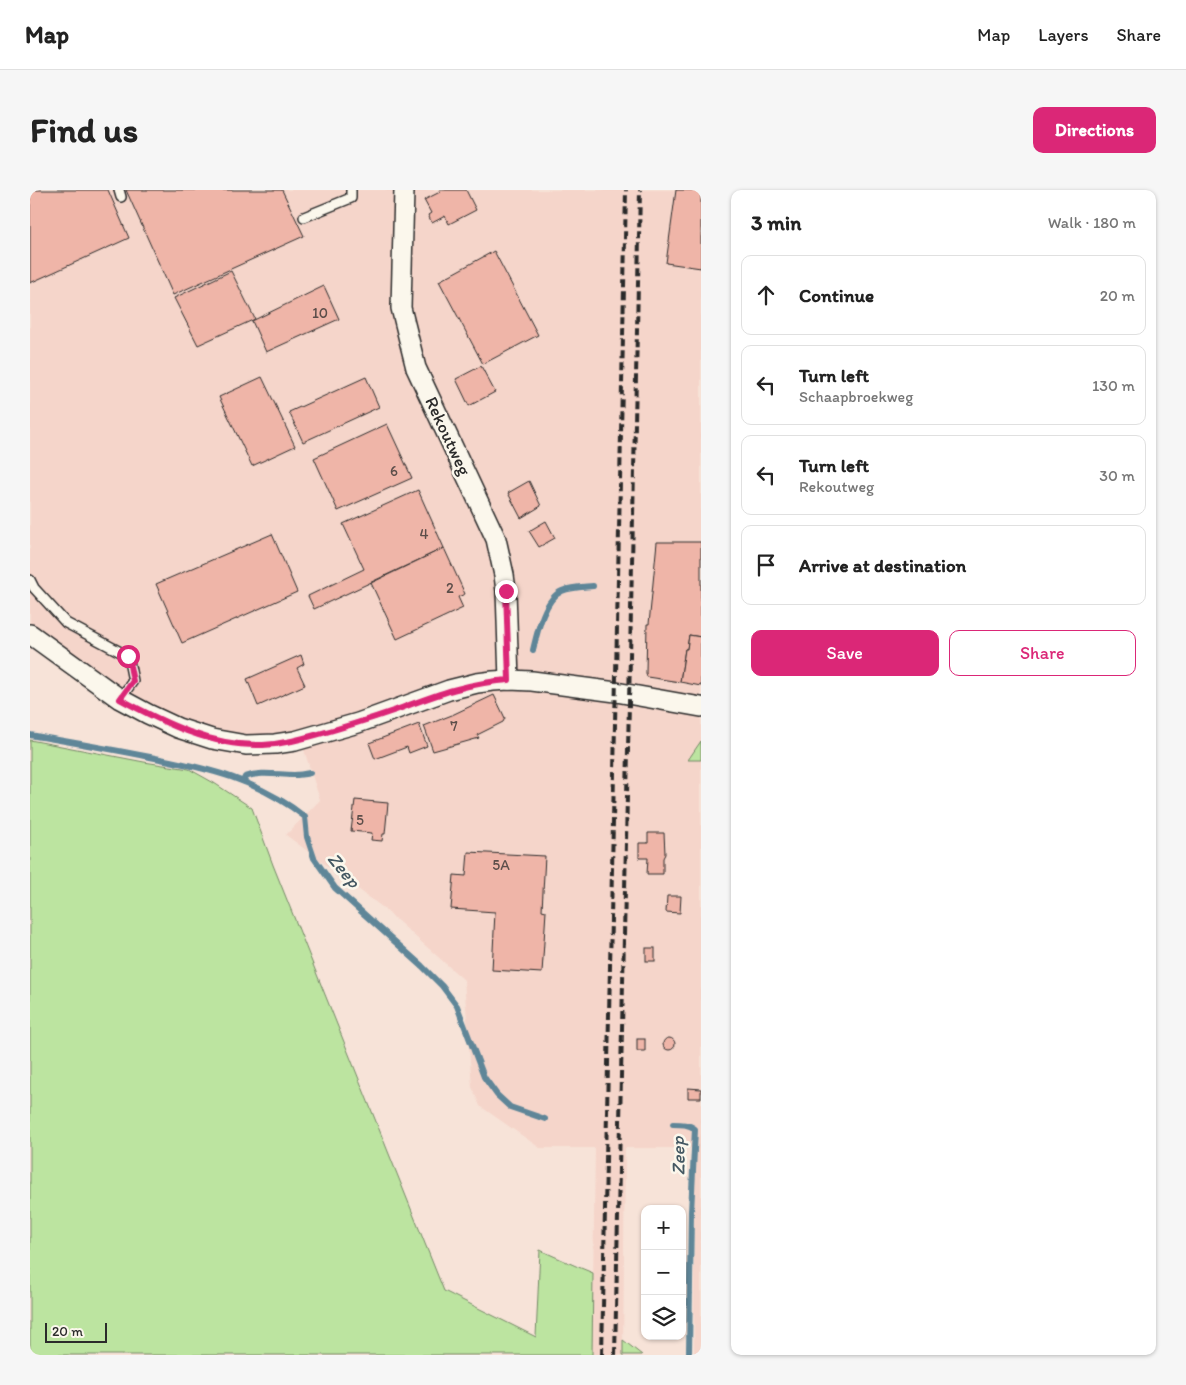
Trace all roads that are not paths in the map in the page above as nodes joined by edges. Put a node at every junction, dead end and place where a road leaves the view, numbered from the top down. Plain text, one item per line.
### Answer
1 (351, 190) edge
2 (404, 190) edge
3 (304, 217) dead end
4 (30, 580) edge
5 (30, 634) edge
6 (509, 680) junction
7 (120, 699) junction
8 (701, 707) edge

1 - 3 lane
2 - 6 street, Rekoutweg
4 - 7 lane
5 - 7 street
6 - 7 street
6 - 8 street

